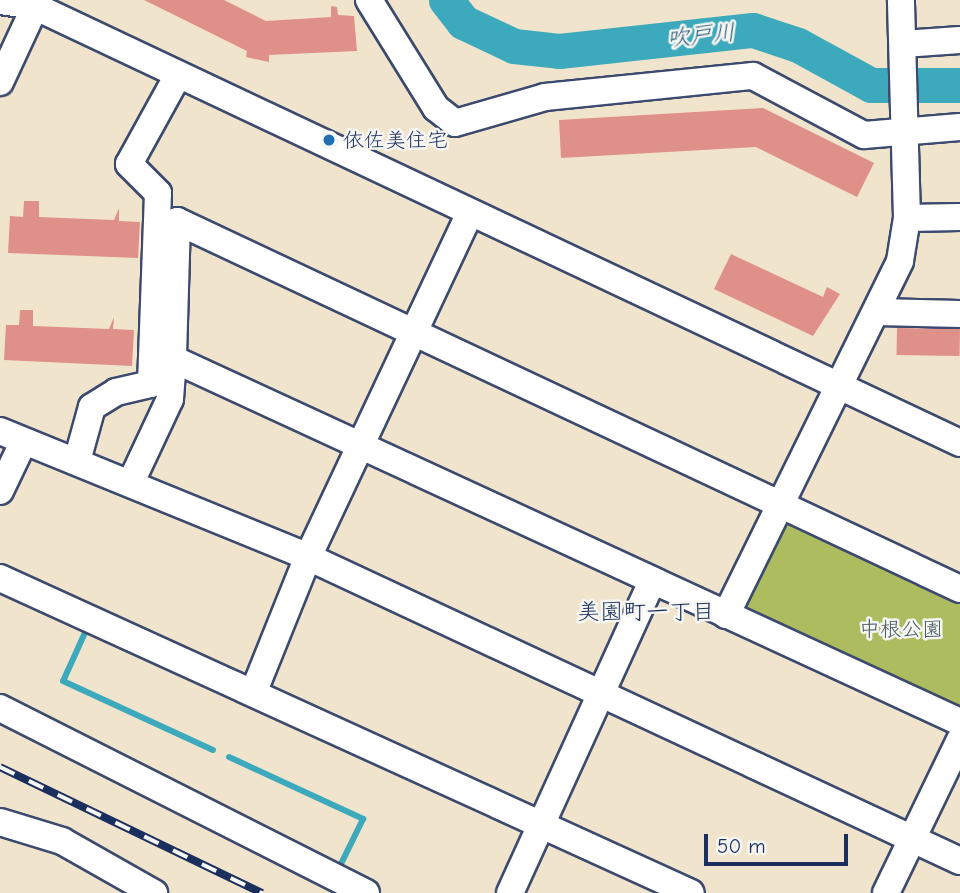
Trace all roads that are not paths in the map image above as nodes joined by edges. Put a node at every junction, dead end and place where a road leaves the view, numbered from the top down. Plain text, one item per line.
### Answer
1 (369, 0) edge
2 (0, 1) edge
3 (36, 3) edge
4 (902, 9) edge
5 (960, 40) edge
6 (903, 44) junction
7 (177, 77) junction
8 (0, 82) edge
9 (960, 127) edge
10 (905, 133) junction
11 (470, 212) junction
12 (960, 217) edge
13 (907, 218) junction
14 (877, 312) junction
15 (960, 314) edge
16 (414, 337) junction
17 (173, 359) junction
18 (833, 389) junction
19 (11, 437) edge
20 (960, 443) edge
21 (366, 444) junction
22 (77, 461) junction
23 (132, 480) junction
24 (0, 491) edge
25 (778, 504) junction
26 (308, 557) junction
27 (0, 578) edge
28 (652, 581) junction
29 (960, 589) edge
30 (726, 615) junction
31 (254, 691) junction
32 (604, 698) junction
33 (0, 709) edge
34 (960, 722) edge
35 (960, 740) edge
36 (0, 822) edge
37 (543, 822) junction
38 (912, 839) junction
39 (960, 861) edge
40 (154, 893) edge
41 (366, 893) edge
42 (510, 893) edge
43 (691, 893) edge
44 (886, 893) edge

1 - 10 street
2 - 3 street
3 - 7 street
3 - 8 street
4 - 6 street
5 - 6 street
6 - 10 street
7 - 11 street
7 - 22 street
9 - 10 street
10 - 13 street
11 - 16 street
11 - 18 street
12 - 13 street
13 - 14 street
14 - 15 street
14 - 18 street
16 - 17 street
16 - 21 street
16 - 25 street
17 - 21 street
17 - 23 street
18 - 20 street
18 - 25 street
19 - 22 street
19 - 24 street
21 - 26 street
21 - 28 street
22 - 23 street
23 - 26 street
25 - 29 street
25 - 30 street
26 - 31 street
26 - 32 street
27 - 31 street
28 - 30 street
28 - 32 street
30 - 34 street
31 - 37 street
32 - 37 street
32 - 38 street
33 - 41 street
35 - 38 street
36 - 40 street
37 - 42 street
37 - 43 street
38 - 39 street
38 - 44 street

